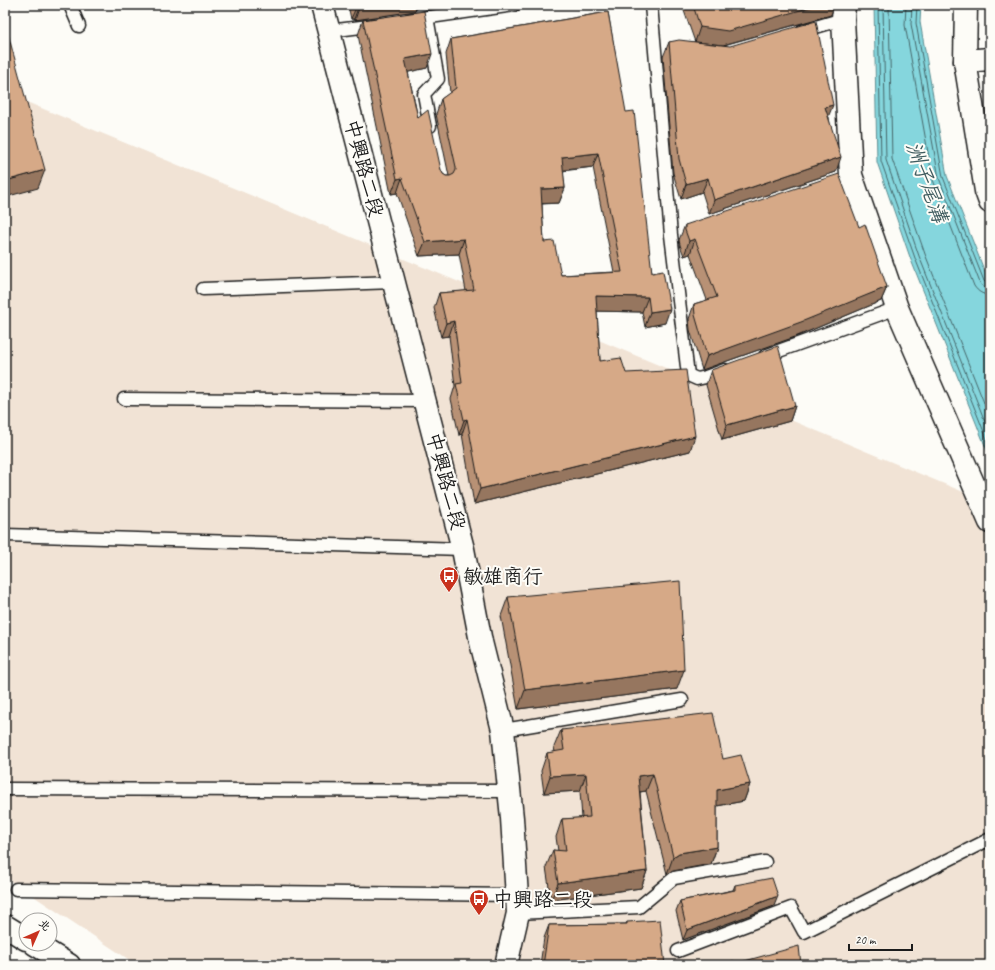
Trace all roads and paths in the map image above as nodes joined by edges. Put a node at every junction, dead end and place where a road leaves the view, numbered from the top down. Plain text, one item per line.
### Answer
1 (70, 5) edge
2 (322, 5) edge
3 (514, 5) edge
4 (651, 5) edge
5 (966, 5) edge
6 (476, 8) edge
7 (844, 12) edge
8 (427, 17) junction
9 (79, 26) dead end
10 (328, 32) junction
11 (791, 34) edge
12 (655, 46) junction
13 (669, 47) edge
14 (990, 59) edge
15 (965, 62) junction
16 (432, 134) edge
17 (990, 202) edge
18 (394, 282) junction
19 (204, 289) dead end
20 (897, 308) junction
21 (758, 359) edge
22 (736, 367) edge
23 (124, 399) dead end
24 (425, 401) junction
25 (990, 522) edge
26 (5, 535) edge
27 (463, 549) junction
28 (682, 700) dead end
29 (503, 730) junction
30 (5, 789) edge
31 (509, 791) junction
32 (990, 839) edge
33 (765, 862) dead end
34 (16, 889) dead end
35 (517, 904) junction
36 (5, 926) edge
37 (18, 934) edge
38 (678, 951) dead end
39 (48, 952) edge
40 (69, 965) edge
41 (506, 965) edge

1 - 9 lane
2 - 10 main road, 中興路二段
3 - 6 lane
4 - 12 lane
5 - 15 main road
6 - 8 lane
7 - 11 lane
7 - 20 main road
8 - 10 lane
8 - 16 lane
10 - 18 main road, 中興路二段
12 - 13 lane
12 - 22 lane
14 - 15 main road
15 - 17 main road
18 - 19 lane
18 - 24 main road, 中興路二段
20 - 21 lane
20 - 25 main road
23 - 24 lane
24 - 27 main road, 中興路二段
26 - 27 lane
27 - 29 main road, 中興路二段
28 - 29 lane
29 - 31 main road, 中興路二段
30 - 31 lane
31 - 35 main road, 中興路二段
32 - 38 lane
33 - 35 lane
34 - 35 lane
35 - 41 main road, 中興路二段
36 - 37 main road
39 - 40 main road

